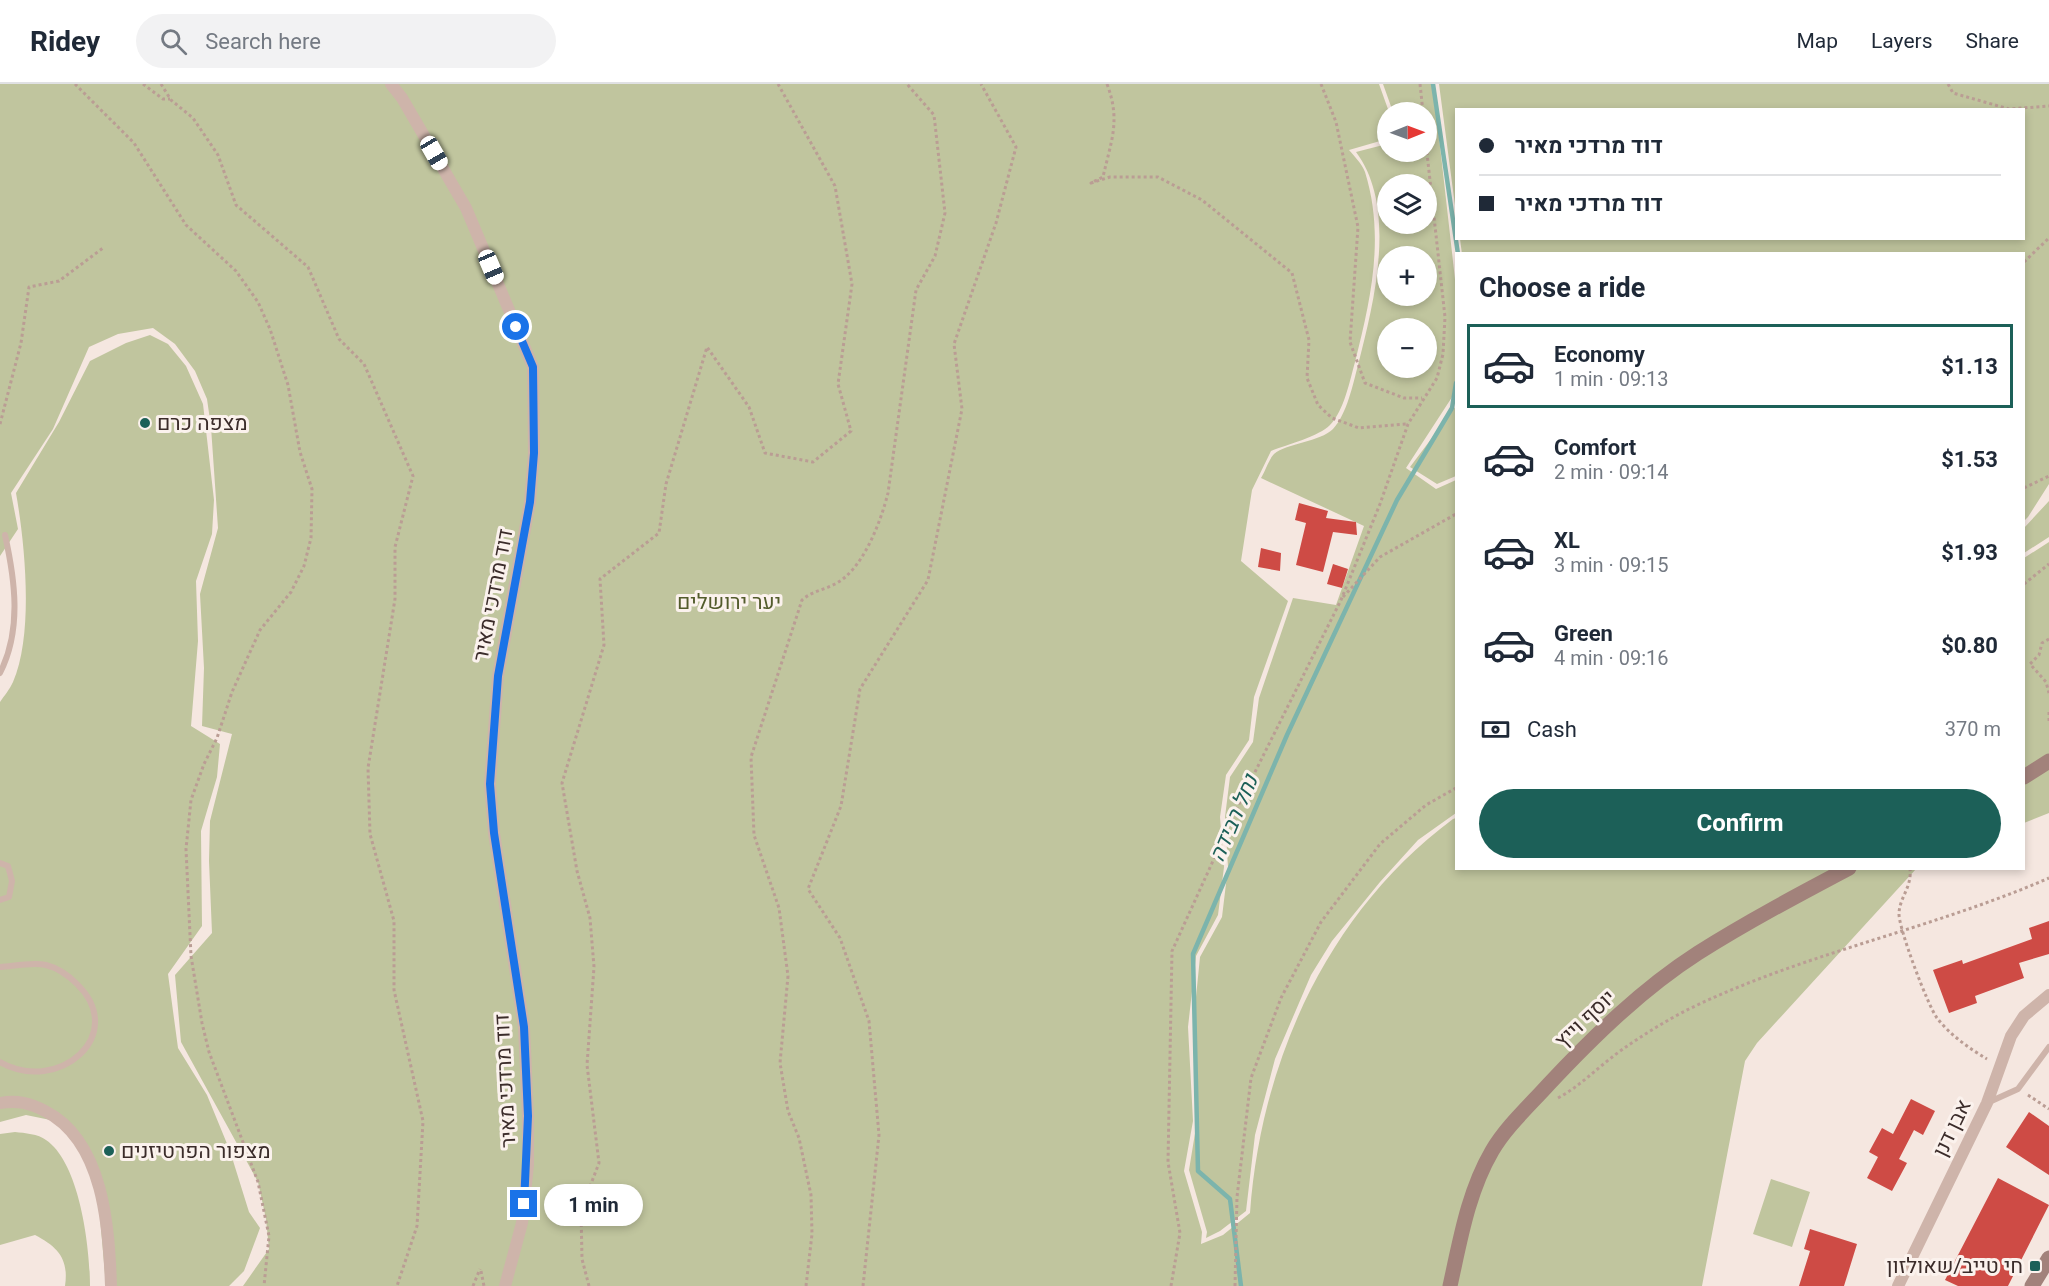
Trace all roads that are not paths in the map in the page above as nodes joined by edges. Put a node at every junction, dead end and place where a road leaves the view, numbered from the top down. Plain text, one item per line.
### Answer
1 (391, 84) edge
2 (5, 535) dead end
3 (0, 673) edge
4 (2049, 761) edge
5 (2025, 776) edge
6 (0, 863) edge
7 (1845, 870) edge
8 (0, 900) edge
9 (0, 967) edge
10 (2049, 995) edge
11 (2049, 1047) edge
12 (0, 1062) edge
13 (0, 1103) edge
14 (1987, 1104) junction
15 (2047, 1262) edge
16 (111, 1286) edge
17 (505, 1286) edge
18 (1450, 1286) edge
19 (1898, 1286) edge
20 (2032, 1286) edge
21 (2039, 1286) edge

1 - 17 street, דוד מרדכי מאיר
2 - 3 lane
4 - 5 main road
6 - 8 lane
7 - 18 main road, יוסף וייץ
9 - 12 lane
10 - 14 street, אבן דנן
11 - 14 lane
13 - 16 street
14 - 19 street, אבן דנן
15 - 20 main road
15 - 21 main road

